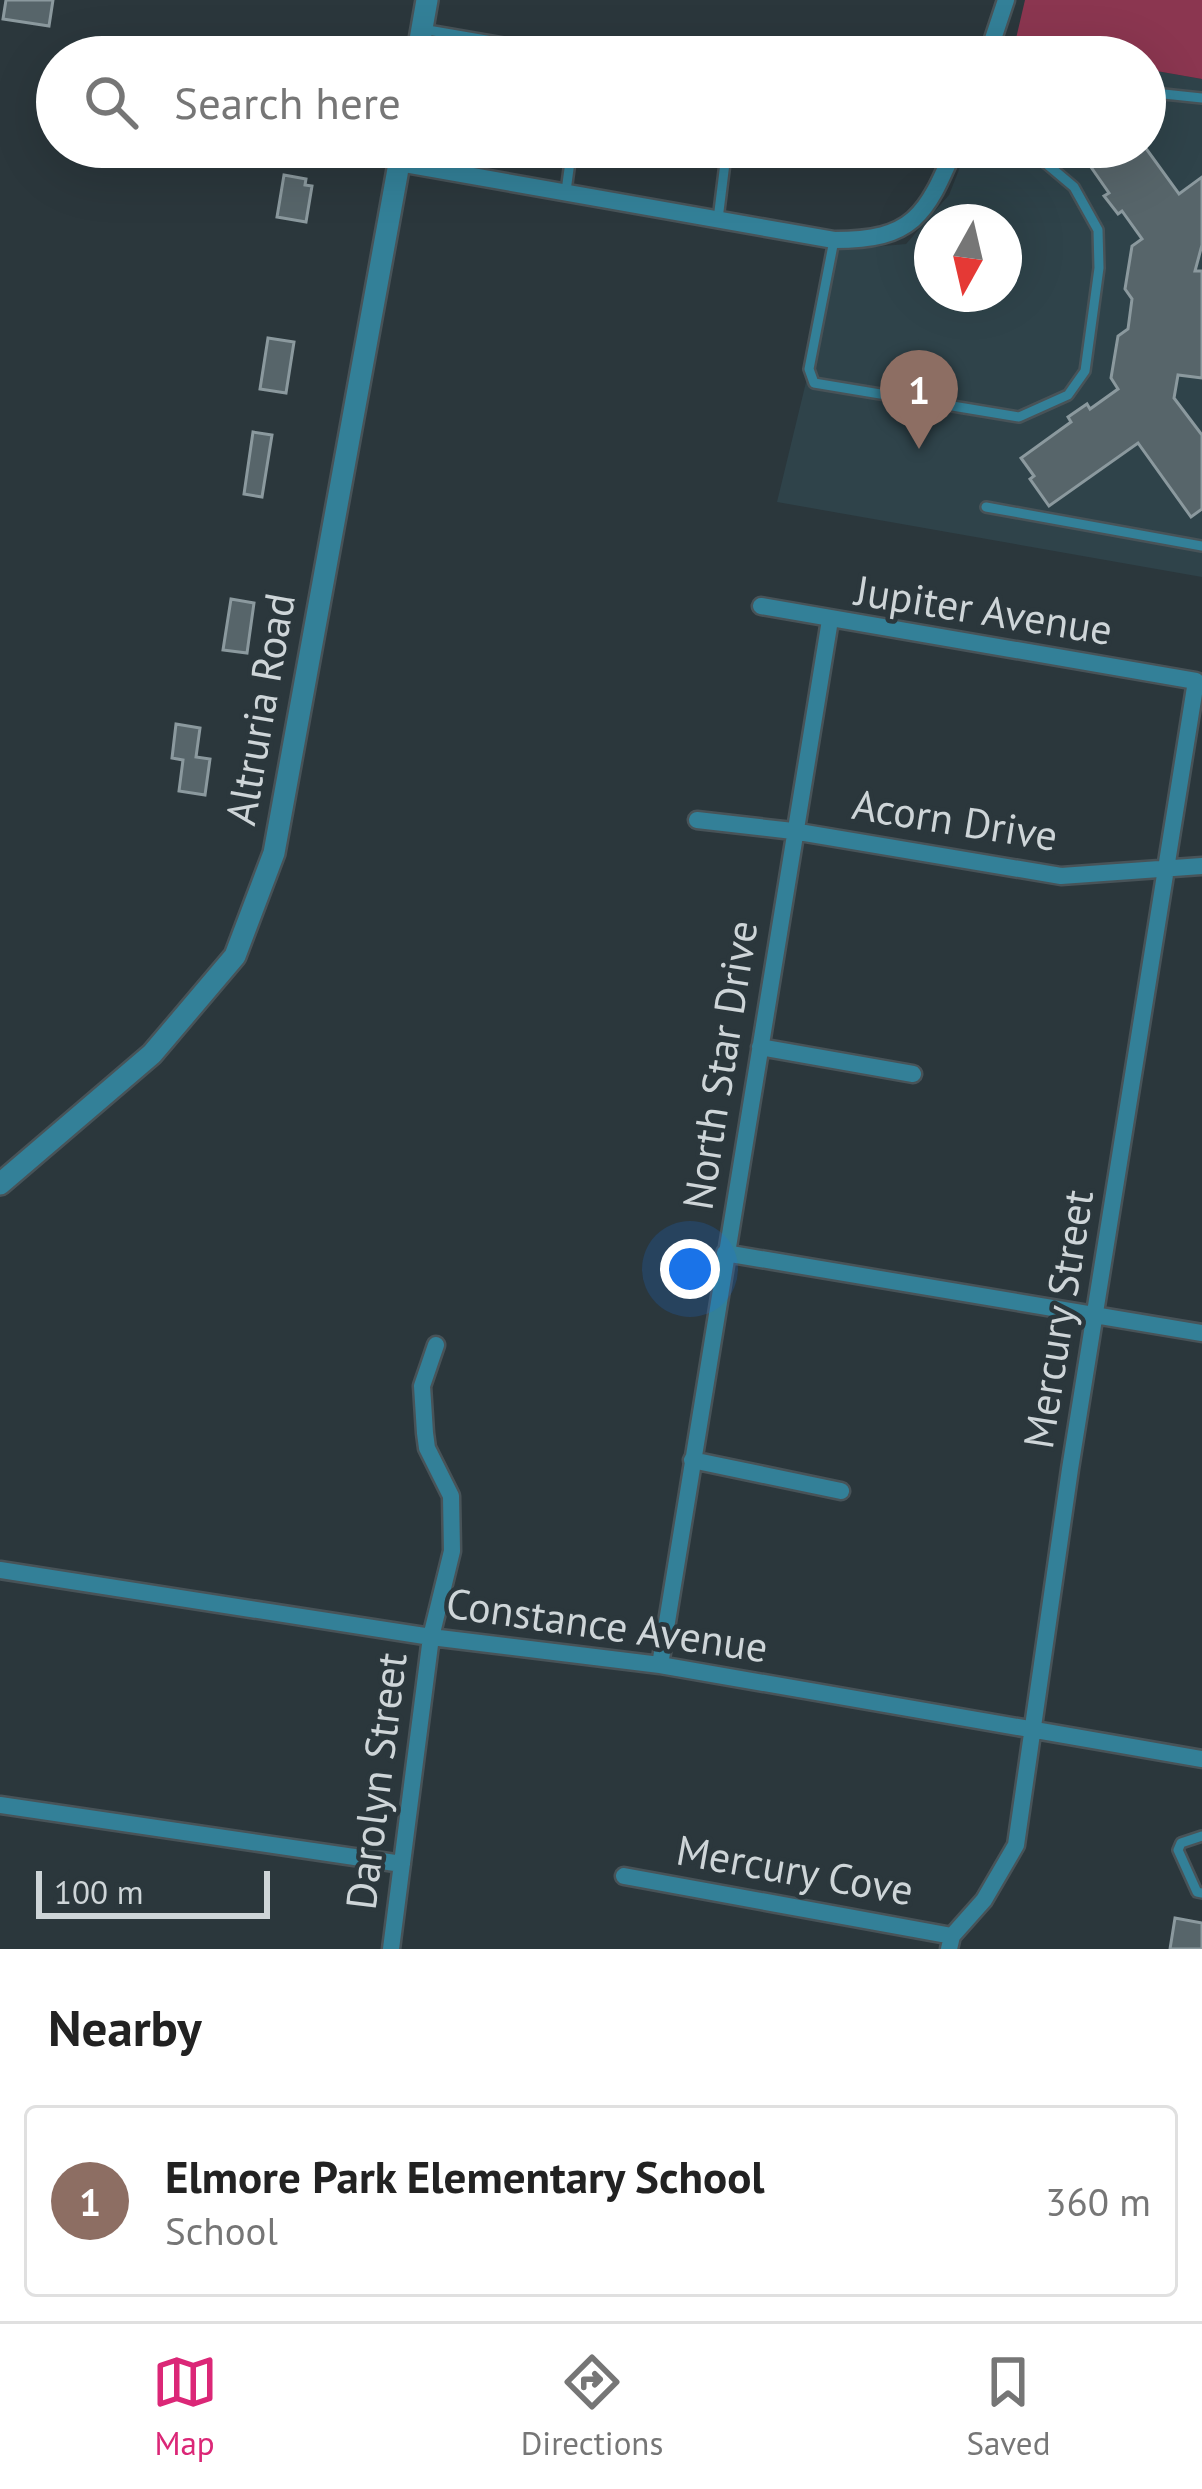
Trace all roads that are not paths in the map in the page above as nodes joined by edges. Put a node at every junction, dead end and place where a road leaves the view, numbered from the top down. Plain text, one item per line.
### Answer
1 (427, 0) edge
2 (1006, 0) edge
3 (422, 29) junction
4 (421, 36) edge
5 (463, 36) edge
6 (994, 36) edge
7 (1166, 94) edge
8 (1202, 98) edge
9 (398, 168) edge
10 (460, 168) edge
11 (569, 168) edge
12 (724, 168) edge
13 (945, 168) edge
14 (1051, 168) edge
15 (566, 191) junction
16 (718, 219) junction
17 (834, 240) junction
18 (986, 507) dead end
19 (1202, 546) edge
20 (761, 606) dead end
21 (830, 620) junction
22 (1196, 681) joint
23 (697, 820) dead end
24 (794, 831) junction
25 (1202, 866) edge
26 (1169, 868) junction
27 (760, 1046) junction
28 (913, 1074) dead end
29 (0, 1184) edge
30 (725, 1253) junction
31 (1096, 1317) junction
32 (1202, 1333) edge
33 (436, 1345) dead end
34 (692, 1460) junction
35 (842, 1491) dead end
36 (0, 1570) edge
37 (431, 1637) junction
38 (660, 1665) junction
39 (1032, 1732) junction
40 (1202, 1759) edge
41 (0, 1805) edge
42 (1202, 1835) edge
43 (403, 1864) junction
44 (624, 1876) dead end
45 (1202, 1893) edge
46 (950, 1942) edge
47 (391, 1949) edge

1 - 3 street
2 - 6 street
3 - 4 street
3 - 5 lane
7 - 8 lane
9 - 29 street, Altruria Road
10 - 15 street
11 - 15 lane
12 - 16 lane
13 - 17 street
14 - 17 lane
15 - 16 street
16 - 17 street
18 - 19 lane
20 - 21 street, Jupiter Avenue
21 - 22 street, Jupiter Avenue
21 - 24 street, North Star Drive
22 - 26 street, Mercury Street
23 - 24 street, Acorn Drive
24 - 26 street, Acorn Drive
24 - 27 street, North Star Drive
25 - 26 street, Acorn Drive
26 - 31 street, Mercury Street
27 - 28 street
27 - 30 street, North Star Drive
30 - 31 street
30 - 34 street, North Star Drive
31 - 32 street
31 - 39 street, Mercury Street
33 - 37 street, Darolyn Street
34 - 35 street
34 - 38 street, North Star Drive
36 - 37 street, Constance Avenue
37 - 38 street, Constance Avenue
37 - 43 street, Darolyn Street
38 - 39 street, Constance Avenue
39 - 40 street, Constance Avenue
39 - 46 street, Mercury Street
41 - 43 street
42 - 45 lane
43 - 47 street, Darolyn Street
44 - 46 street, Mercury Cove

